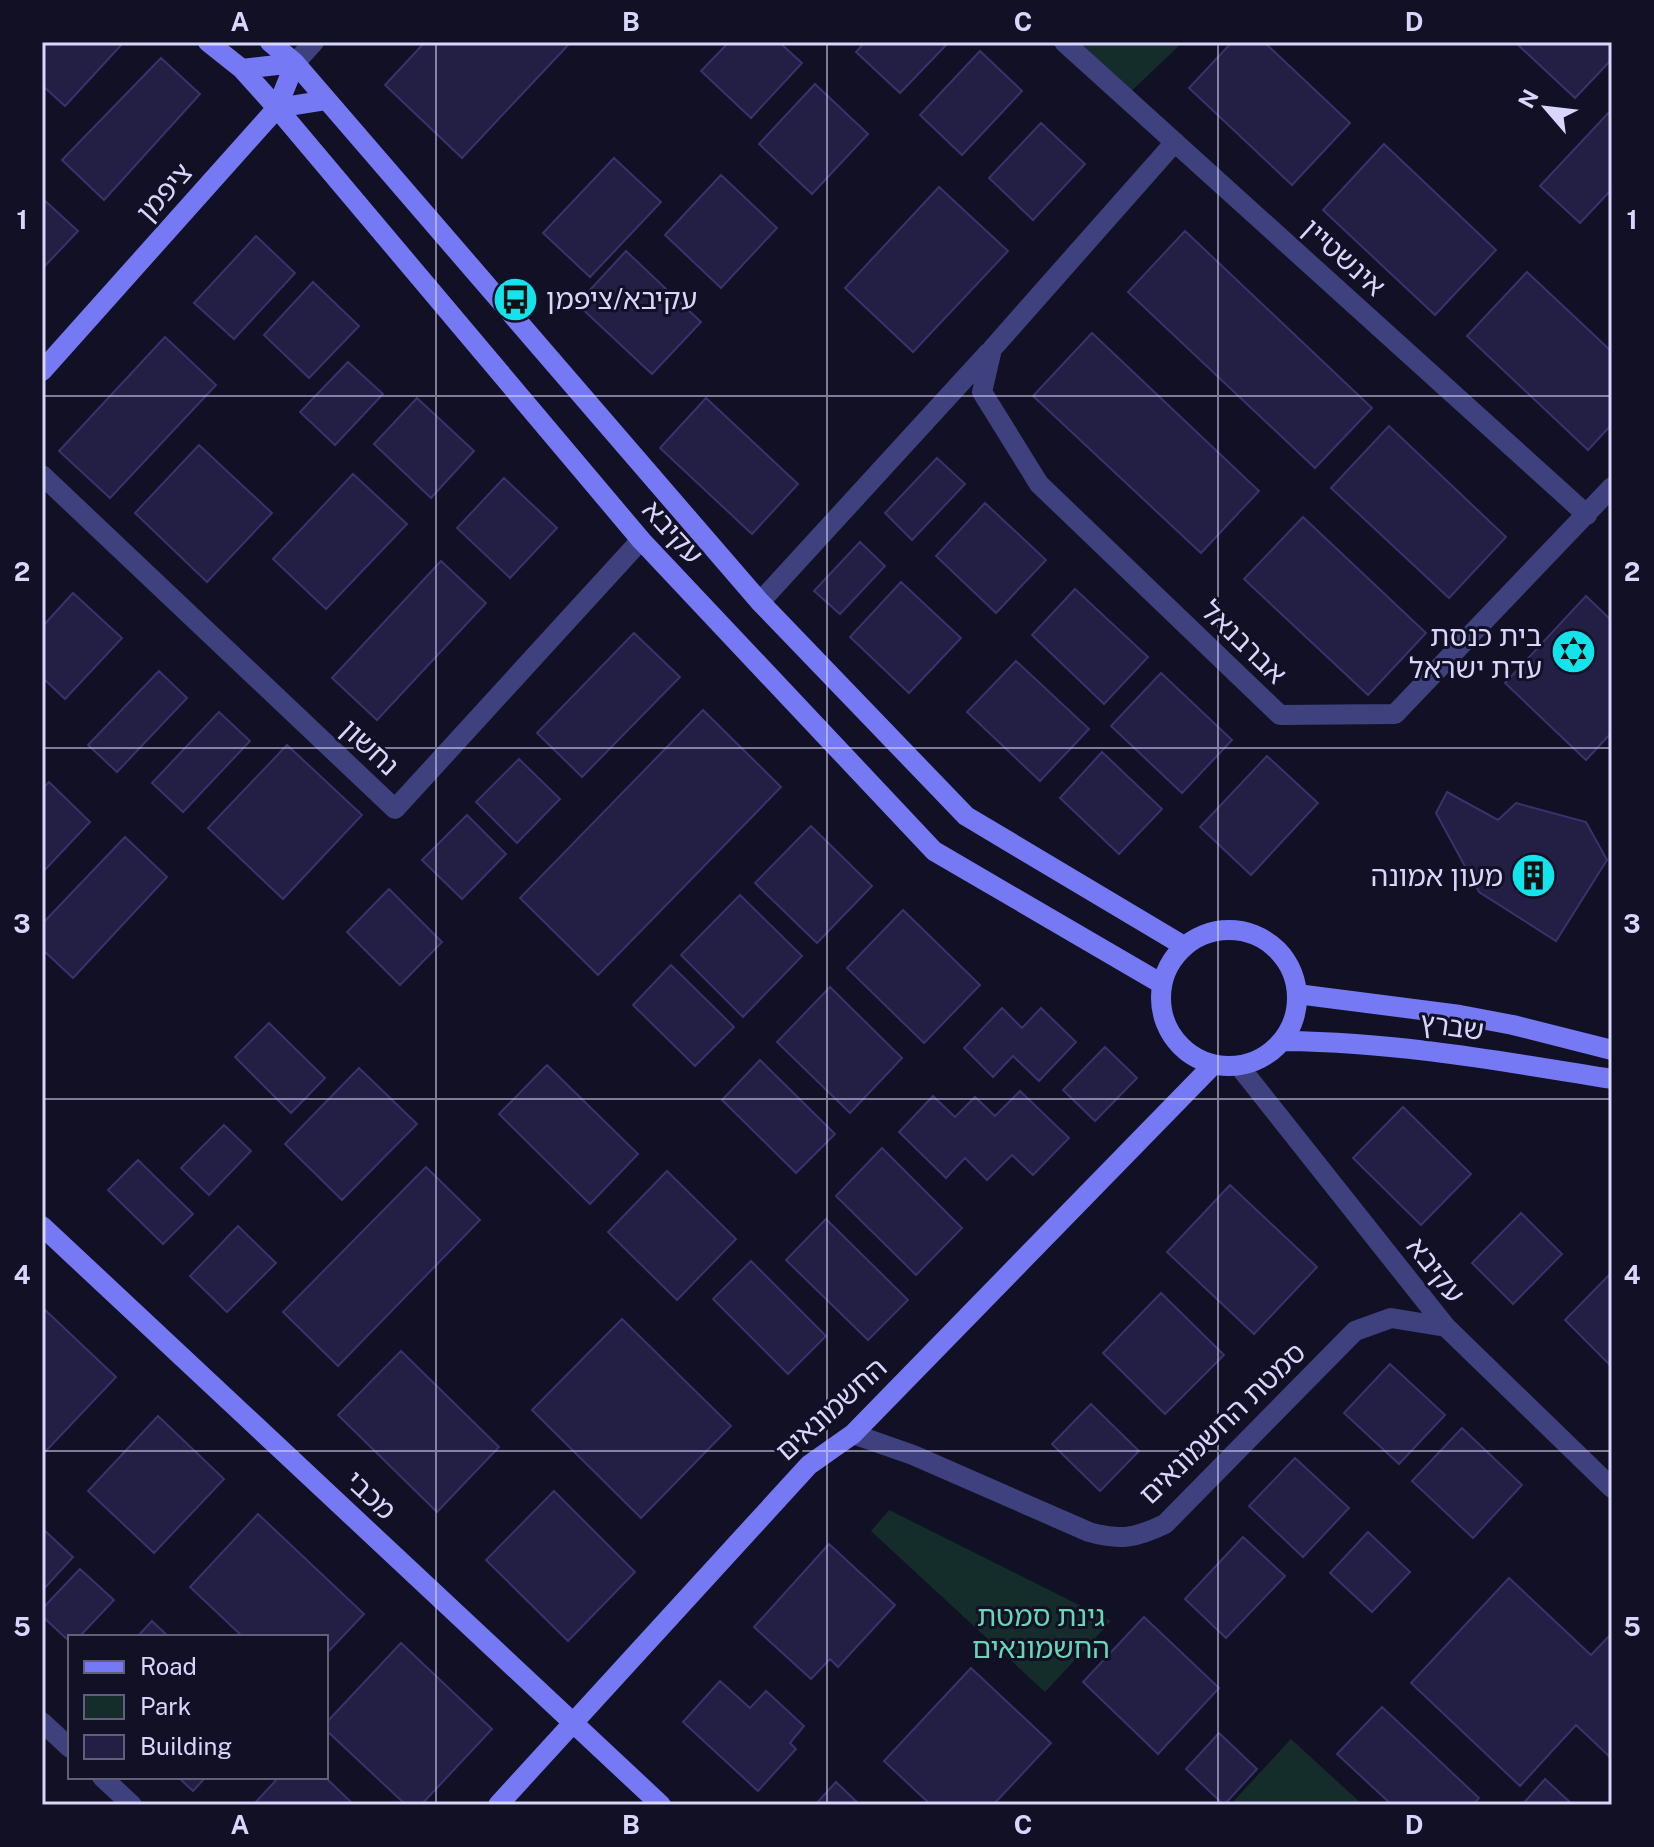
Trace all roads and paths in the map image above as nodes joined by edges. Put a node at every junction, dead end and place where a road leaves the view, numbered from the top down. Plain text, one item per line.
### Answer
1 (208, 42) edge
2 (270, 42) edge
3 (314, 42) edge
4 (1064, 42) edge
5 (295, 63) junction
6 (242, 69) junction
7 (327, 100) junction
8 (277, 108) junction
9 (1175, 142) junction
10 (992, 349) junction
11 (42, 371) edge
12 (42, 475) edge
13 (1612, 487) edge
14 (1587, 515) junction
15 (641, 540) junction
16 (760, 602) junction
17 (1184, 946) junction
18 (1162, 984) junction
19 (1297, 994) junction
20 (1284, 1041) junction
21 (1612, 1050) edge
22 (1213, 1065) junction
23 (1239, 1066) junction
24 (1612, 1079) edge
25 (42, 1226) edge
26 (1446, 1327) junction
27 (853, 1434) junction
28 (1612, 1488) edge
29 (572, 1721) junction
30 (42, 1722) edge
31 (68, 1746) edge
32 (104, 1779) edge
33 (132, 1805) edge
34 (498, 1805) edge
35 (661, 1805) edge

1 - 6 street, עקיבא
2 - 5 street, עקיבא
3 - 5 street, ציפמן
4 - 9 street, אינשטיין
5 - 6 street
5 - 7 street, עקיבא
5 - 8 street, ציפמן
6 - 8 street, עקיבא
7 - 8 street
7 - 16 street, עקיבא
8 - 11 street, ציפמן
8 - 15 street, עקיבא
9 - 10 street, אברבנאל
9 - 14 street, אינשטיין
10 - 14 street, אברבנאל
10 - 16 street, אברבנאל
12 - 15 street, נחשון
13 - 14 street, אברבנאל
15 - 18 street, עקיבא
16 - 17 street, עקיבא
17 - 18 street
17 - 19 street
18 - 22 street
19 - 20 street
19 - 21 street, שברץ
20 - 23 street
20 - 24 street, שברץ
22 - 23 street
22 - 27 street, החשמונאים
23 - 26 street, עקיבא
25 - 29 street, מכבי
26 - 27 street, סמטת החשמונאים
26 - 28 street, עקיבא
27 - 29 street, החשמונאים
29 - 34 street, החשמונאים
29 - 35 street, מכבי
30 - 31 street
32 - 33 street

